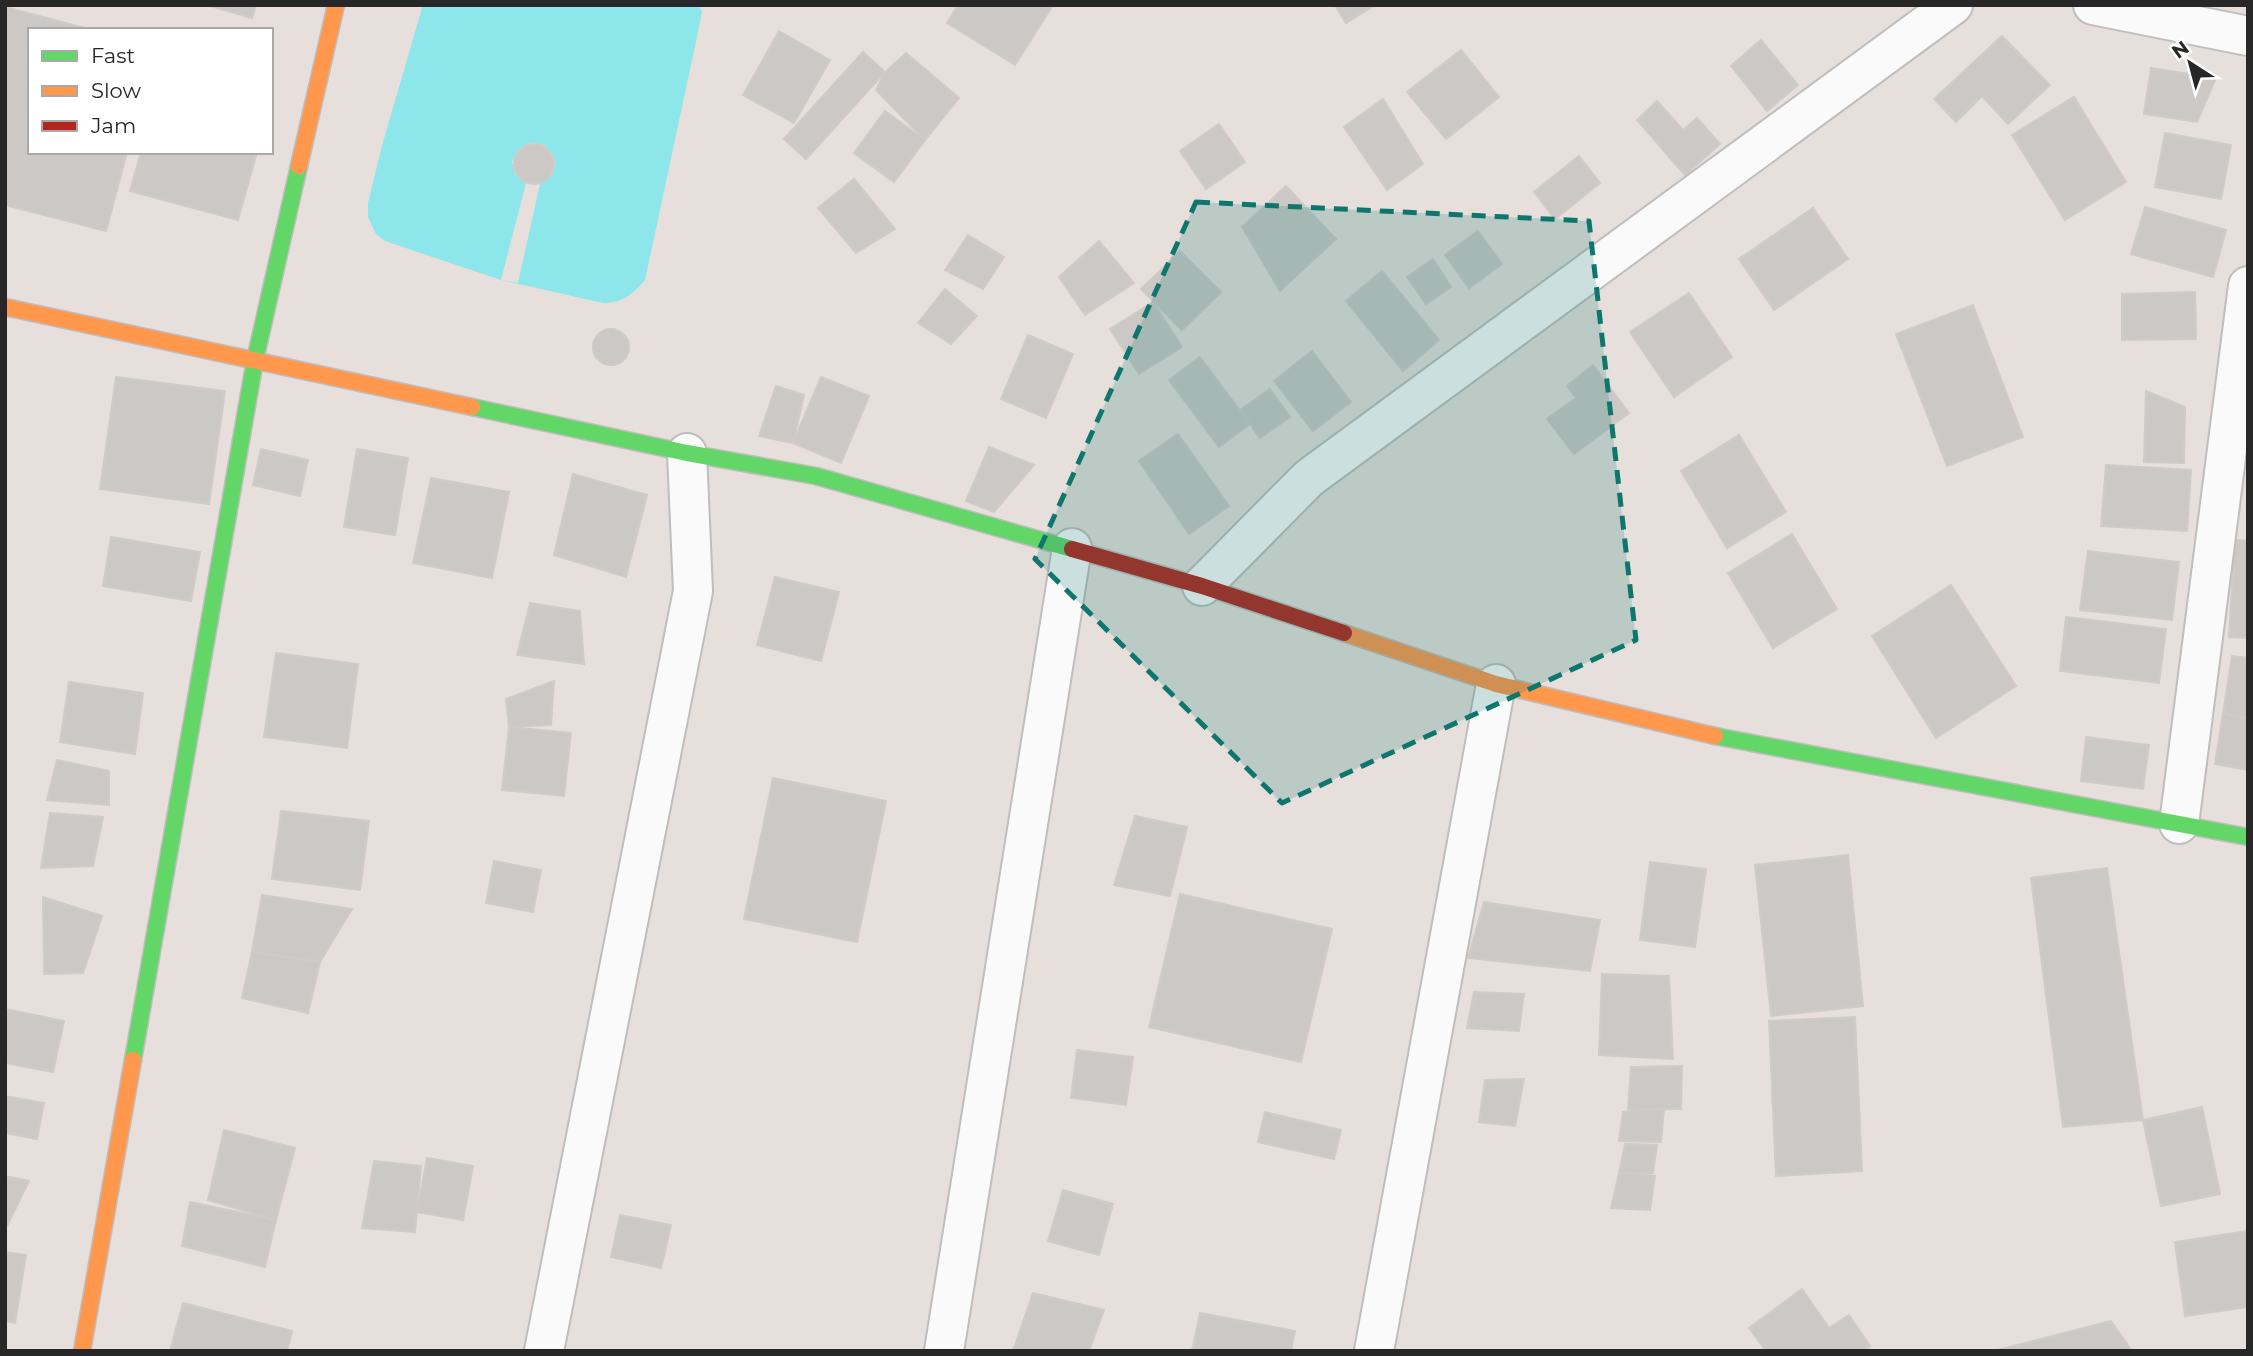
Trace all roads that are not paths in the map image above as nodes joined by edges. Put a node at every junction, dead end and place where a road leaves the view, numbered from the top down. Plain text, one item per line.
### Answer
1 (336, 5) edge
2 (1953, 5) edge
3 (2093, 5) edge
4 (2248, 36) edge
5 (2248, 286) edge
6 (5, 307) edge
7 (255, 360) junction
8 (687, 453) junction
9 (1072, 548) junction
10 (1202, 586) junction
11 (1496, 684) junction
12 (2179, 824) junction
13 (2248, 837) edge
14 (82, 1351) edge
15 (544, 1351) edge
16 (944, 1351) edge
17 (1374, 1351) edge

1 - 7 street
2 - 10 street
3 - 4 street
5 - 12 street
6 - 7 street
7 - 8 street
7 - 14 street
8 - 9 street
8 - 15 street
9 - 10 street
9 - 16 street
10 - 11 street
11 - 12 street
11 - 17 street
12 - 13 street

